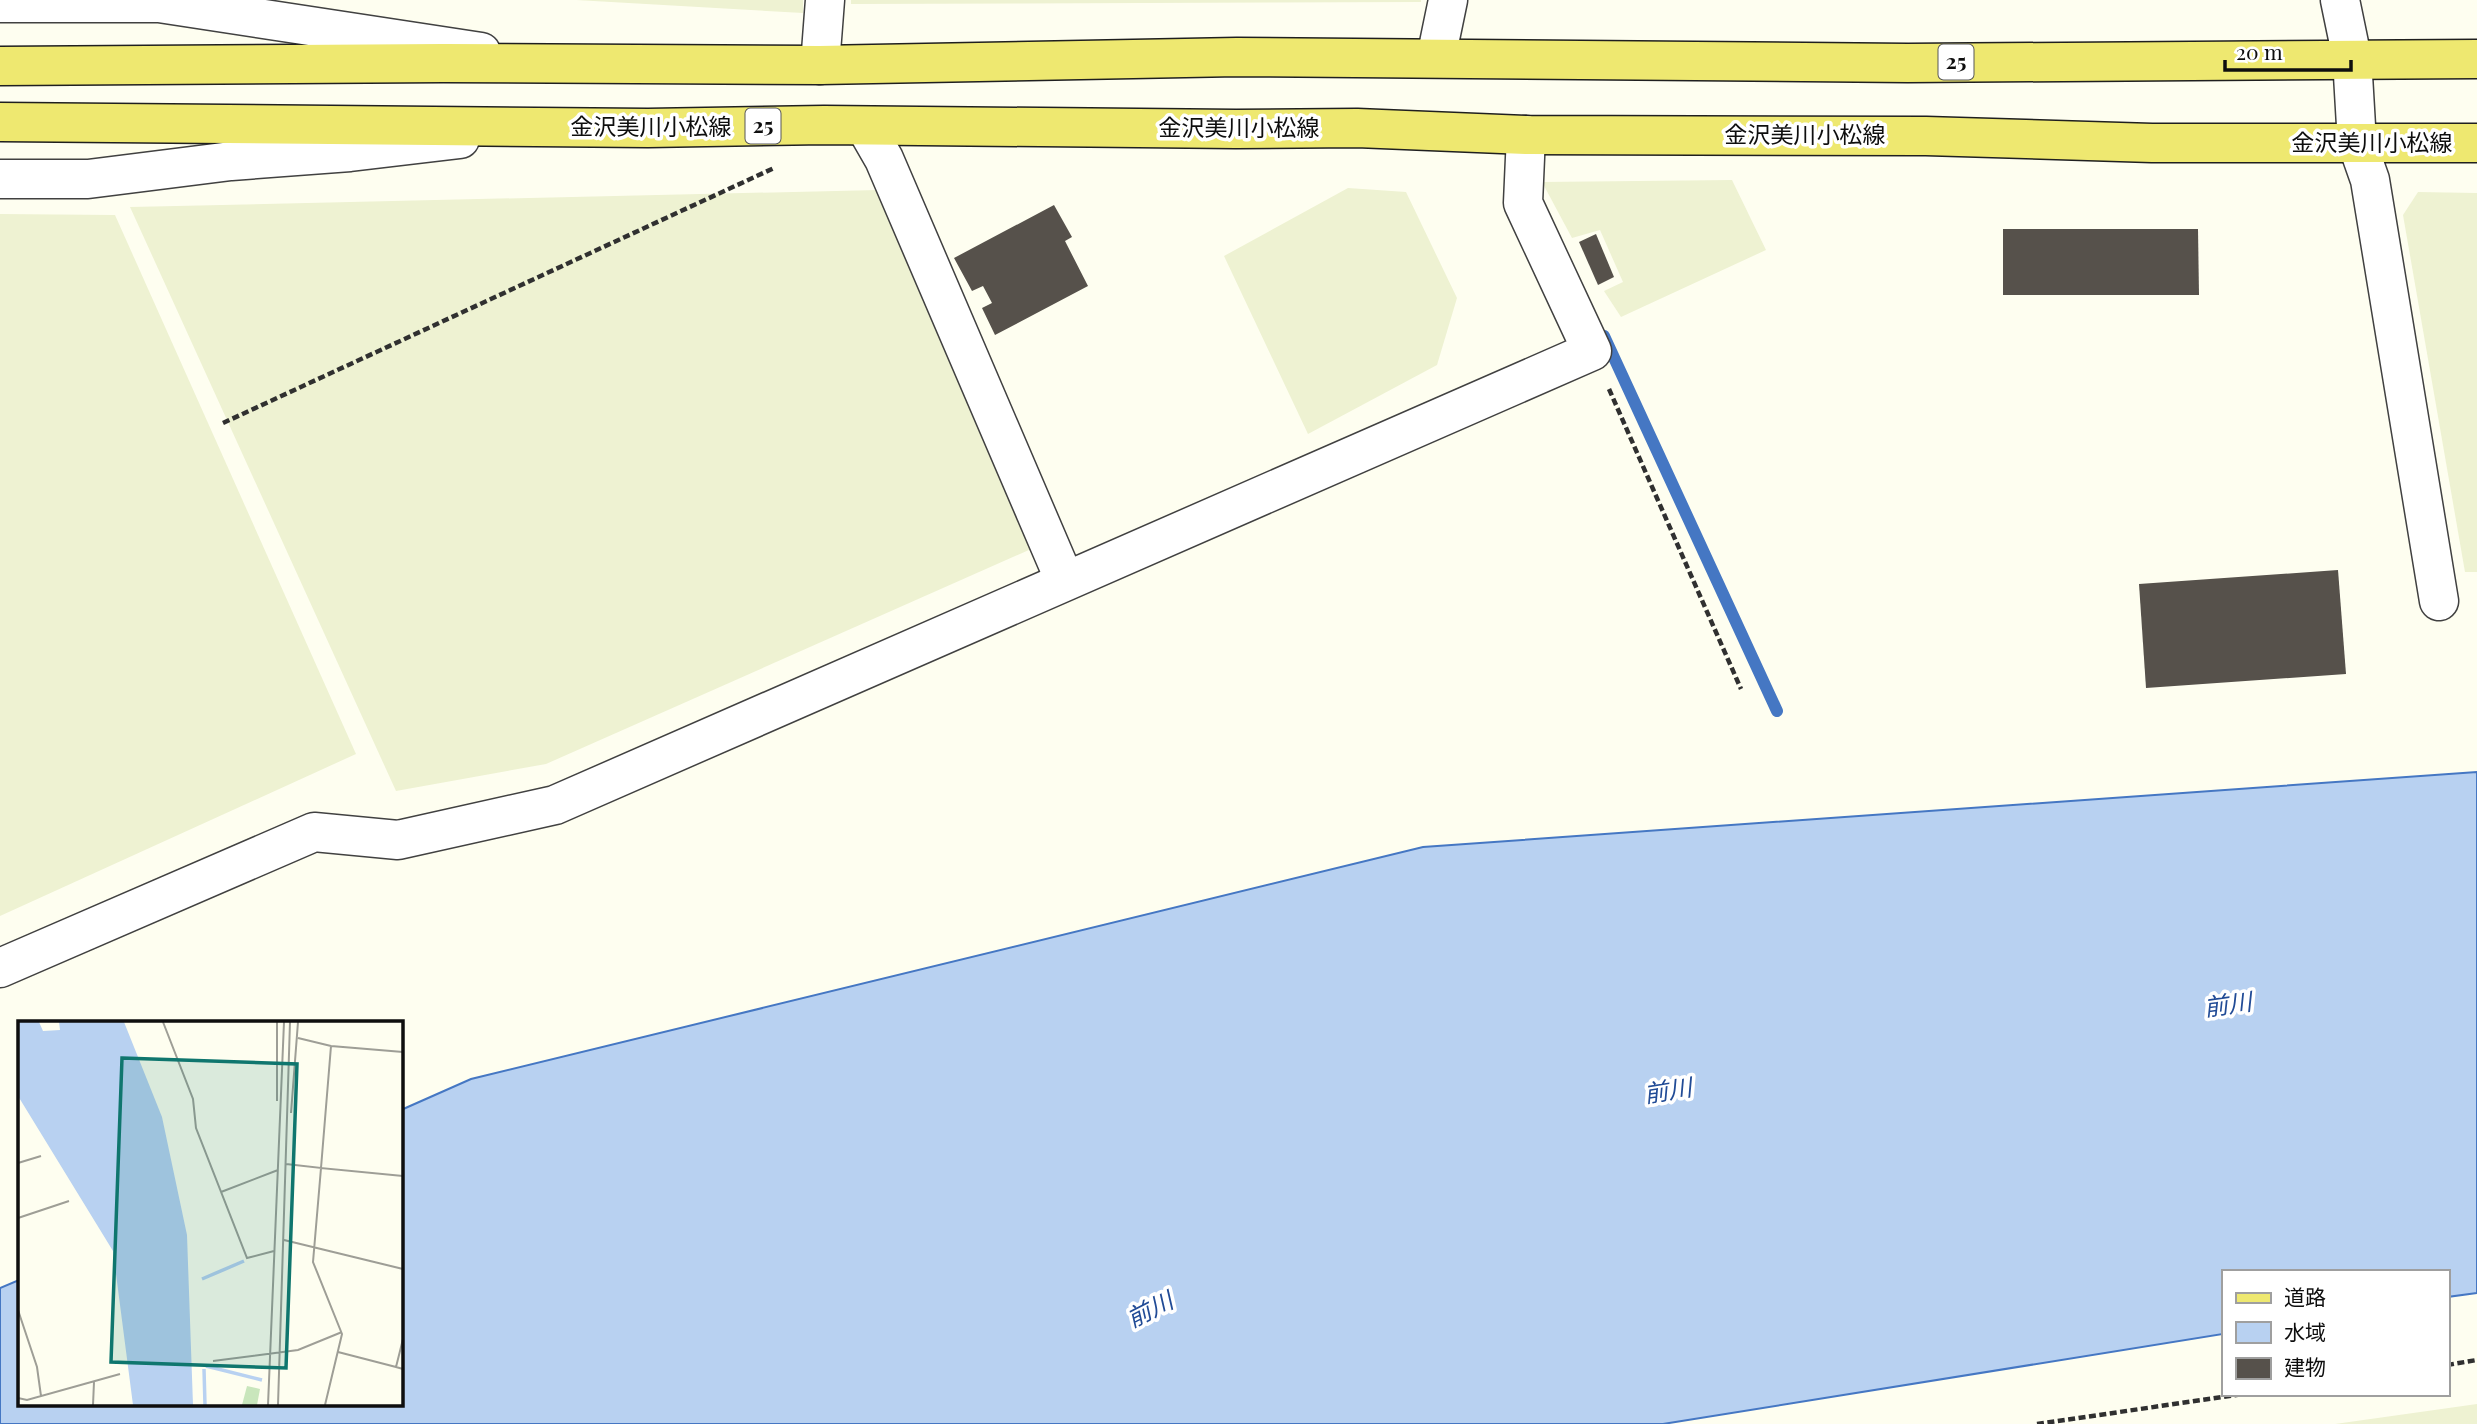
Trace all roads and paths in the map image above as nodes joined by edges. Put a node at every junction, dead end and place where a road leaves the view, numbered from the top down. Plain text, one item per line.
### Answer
1 (825, 0) edge
2 (1448, 0) edge
3 (2340, 0) edge
4 (0, 3) edge
5 (1436, 58) junction
6 (2352, 58) junction
7 (2477, 60) edge
8 (560, 64) junction
9 (820, 65) junction
10 (0, 66) edge
11 (0, 122) edge
12 (865, 125) junction
13 (556, 127) junction
14 (1526, 135) junction
15 (2357, 143) junction
16 (2477, 143) edge
17 (778, 166) dead end
18 (0, 179) edge
19 (1592, 351) junction
20 (223, 423) dead end
21 (1065, 581) junction
22 (2439, 601) dead end
23 (1741, 689) dead end
24 (0, 968) edge
25 (2477, 1360) edge
26 (2449, 1365) edge
27 (2229, 1396) edge
28 (2037, 1424) edge

1 - 9 street
2 - 5 street
3 - 6 street
4 - 8 street
5 - 6 main road, 25
5 - 9 main road, 25
6 - 7 main road, 25
6 - 15 street
8 - 9 main road, 25
8 - 10 main road, 25
11 - 13 main road, 金沢美川小松線 / 25
12 - 13 main road, 金沢美川小松線 / 25
12 - 14 main road, 金沢美川小松線 / 25
12 - 21 street
13 - 18 street
14 - 15 main road, 金沢美川小松線 / 25
14 - 19 street
15 - 16 main road, 金沢美川小松線 / 25
15 - 22 street
17 - 20 path
19 - 21 street
19 - 23 path
21 - 24 street
25 - 26 path
27 - 28 path

